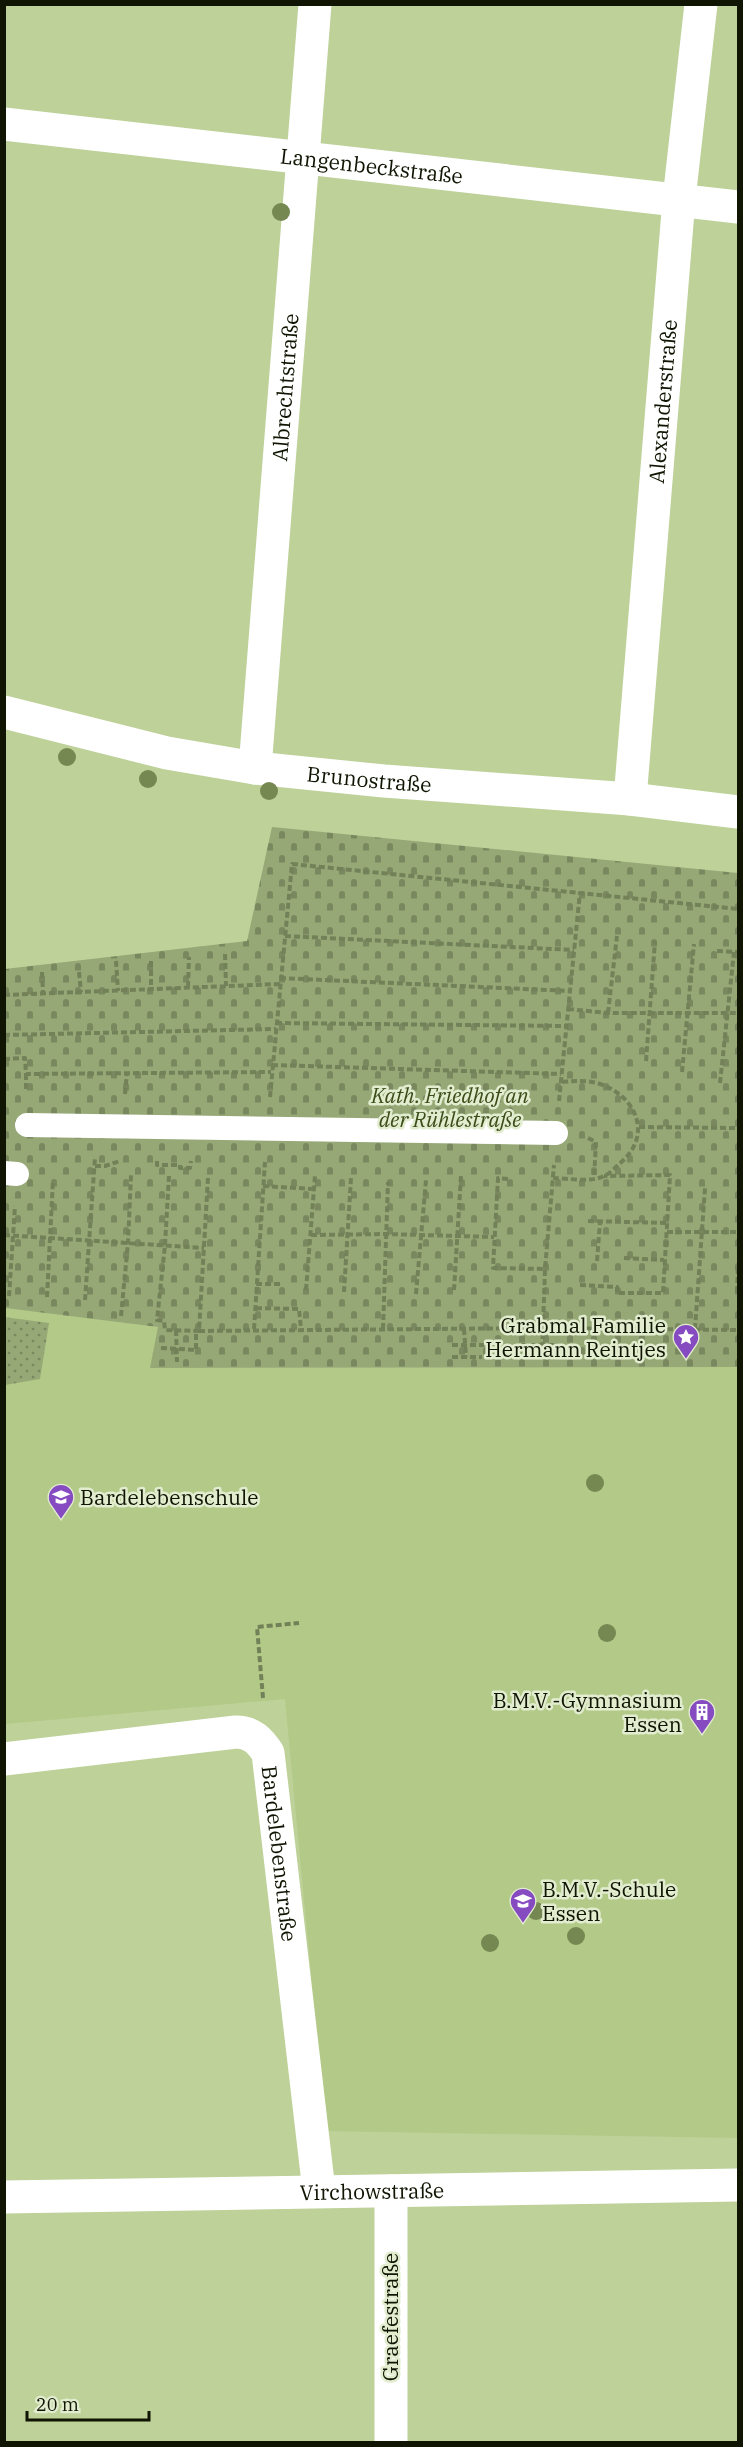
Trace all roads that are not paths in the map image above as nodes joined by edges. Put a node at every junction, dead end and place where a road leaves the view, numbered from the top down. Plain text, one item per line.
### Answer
1 (315, 4) edge
2 (701, 4) edge
3 (4, 124) edge
4 (304, 159) junction
5 (679, 200) junction
6 (738, 207) edge
7 (4, 712) edge
8 (255, 768) junction
9 (630, 800) junction
10 (738, 812) edge
11 (27, 1125) dead end
12 (556, 1133) road end
13 (4, 1759) edge
14 (738, 2185) edge
15 (391, 2190) junction
16 (319, 2192) junction
17 (4, 2197) edge
18 (391, 2442) edge

1 - 4 street, Albrechtstraße
2 - 5 street, Alexanderstraße
3 - 4 street, Langenbeckstraße
4 - 5 street, Langenbeckstraße
4 - 8 street, Albrechtstraße
5 - 6 street, Langenbeckstraße
5 - 9 street, Alexanderstraße
7 - 8 street, Brunostraße
8 - 9 street, Brunostraße
9 - 10 street, Brunostraße
11 - 12 lane
13 - 16 street, Bardelebenstraße
14 - 15 street, Virchowstraße
15 - 16 street, Virchowstraße
15 - 18 street, Graefestraße
16 - 17 street, Virchowstraße

